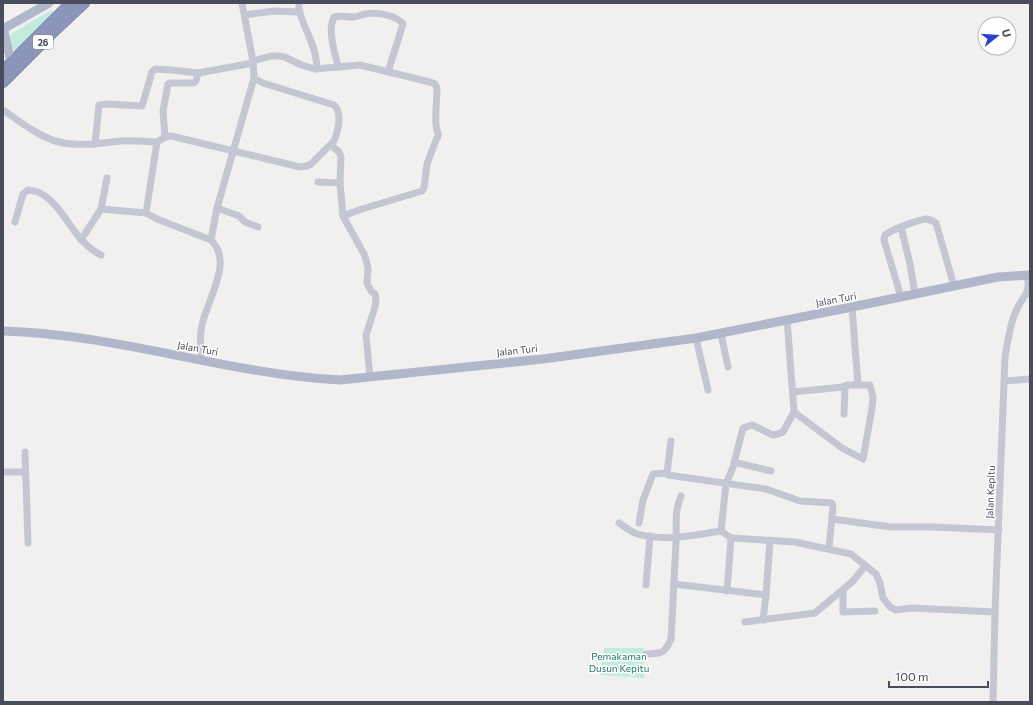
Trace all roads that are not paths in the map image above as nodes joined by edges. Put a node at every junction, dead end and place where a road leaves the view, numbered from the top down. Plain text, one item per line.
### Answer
1 (49, 3) edge
2 (84, 3) edge
3 (242, 3) edge
4 (299, 3) edge
5 (66, 5) edge
6 (298, 12) junction
7 (245, 15) junction
8 (3, 28) edge
9 (11, 62) junction
10 (253, 62) junction
11 (338, 67) junction
12 (317, 69) junction
13 (3, 70) edge
14 (388, 72) junction
15 (198, 73) junction
16 (254, 78) junction
17 (3, 82) edge
18 (3, 110) edge
19 (165, 137) junction
20 (157, 142) junction
21 (95, 144) junction
22 (331, 145) junction
23 (233, 152) junction
24 (107, 178) dead end
25 (318, 182) dead end
26 (340, 183) junction
27 (217, 208) junction
28 (101, 209) junction
29 (146, 213) junction
30 (343, 216) junction
31 (15, 222) dead end
32 (258, 227) dead end
33 (901, 227) junction
34 (81, 240) junction
35 (211, 240) junction
36 (101, 255) dead end
37 (1026, 275) edge
38 (954, 286) junction
39 (1028, 292) edge
40 (916, 294) junction
41 (901, 297) junction
42 (852, 307) junction
43 (787, 320) junction
44 (3, 330) edge
45 (721, 334) junction
46 (696, 338) junction
47 (201, 360) junction
48 (728, 367) dead end
49 (370, 377) junction
50 (1030, 379) edge
51 (1005, 381) junction
52 (858, 385) junction
53 (843, 387) junction
54 (708, 390) dead end
55 (793, 392) junction
56 (794, 412) junction
57 (844, 414) dead end
58 (671, 441) dead end
59 (25, 452) dead end
60 (734, 462) junction
61 (771, 471) dead end
62 (3, 472) edge
63 (25, 472) junction
64 (667, 473) junction
65 (726, 484) junction
66 (680, 496) dead end
67 (832, 519) junction
68 (619, 523) dead end
69 (639, 523) dead end
70 (999, 530) junction
71 (721, 531) junction
72 (650, 536) junction
73 (676, 538) junction
74 (731, 538) junction
75 (770, 540) junction
76 (28, 543) dead end
77 (829, 548) junction
78 (865, 566) junction
79 (674, 584) junction
80 (646, 585) dead end
81 (727, 591) junction
82 (843, 591) junction
83 (766, 595) junction
84 (874, 611) dead end
85 (995, 612) junction
86 (763, 620) junction
87 (745, 622) dead end
88 (646, 654) dead end
89 (993, 702) edge

1 - 8 main road
2 - 17 highway, 26
3 - 7 street
4 - 6 street
5 - 9 highway, 26
6 - 7 street
6 - 12 street
7 - 10 street
8 - 9 main road
9 - 13 highway, 26
10 - 12 street
10 - 15 street
10 - 16 street
11 - 12 street
11 - 14 street
11 - 14 street
14 - 30 street
15 - 19 street
15 - 21 street
16 - 22 street
16 - 23 street
18 - 21 street
19 - 20 street
19 - 23 street
20 - 21 street
20 - 29 street
22 - 23 street
22 - 26 street
23 - 27 street
24 - 28 street
25 - 26 street
26 - 30 street
27 - 32 street
27 - 35 street
28 - 29 street
28 - 34 street
29 - 35 street
30 - 49 street
31 - 34 street
33 - 38 street
33 - 40 street
33 - 41 street
34 - 36 street
35 - 47 street
37 - 38 main road, Jalan Turi
37 - 39 street
38 - 40 main road, Jalan Turi
39 - 51 street, Jalan Kepitu
40 - 41 main road, Jalan Turi
41 - 42 main road, Jalan Turi
42 - 43 main road, Jalan Turi
42 - 52 street
43 - 45 main road, Jalan Turi
43 - 55 street
44 - 47 main road, Jalan Turi
45 - 46 main road, Jalan Turi
45 - 48 street
46 - 49 main road, Jalan Turi
46 - 54 street
47 - 49 main road, Jalan Turi
50 - 51 street
51 - 70 street, Jalan Kepitu
52 - 53 street
52 - 56 street
53 - 55 street
53 - 57 street
55 - 56 street
56 - 60 street
58 - 64 street
59 - 63 street
60 - 61 street
60 - 65 street
62 - 63 street
63 - 76 street
64 - 65 street
64 - 69 street
65 - 67 street
65 - 71 street
66 - 73 street
67 - 70 street
67 - 77 street
68 - 72 street
70 - 85 street, Jalan Kepitu
71 - 73 street
71 - 74 street
72 - 73 street
72 - 80 street
73 - 79 street
74 - 75 street
74 - 81 street
75 - 77 street
75 - 83 street
77 - 78 street
78 - 82 street
78 - 85 street
79 - 81 street
79 - 88 street
81 - 83 street
82 - 84 street
82 - 86 street
83 - 86 street
85 - 89 street, Jalan Kepitu
86 - 87 street

